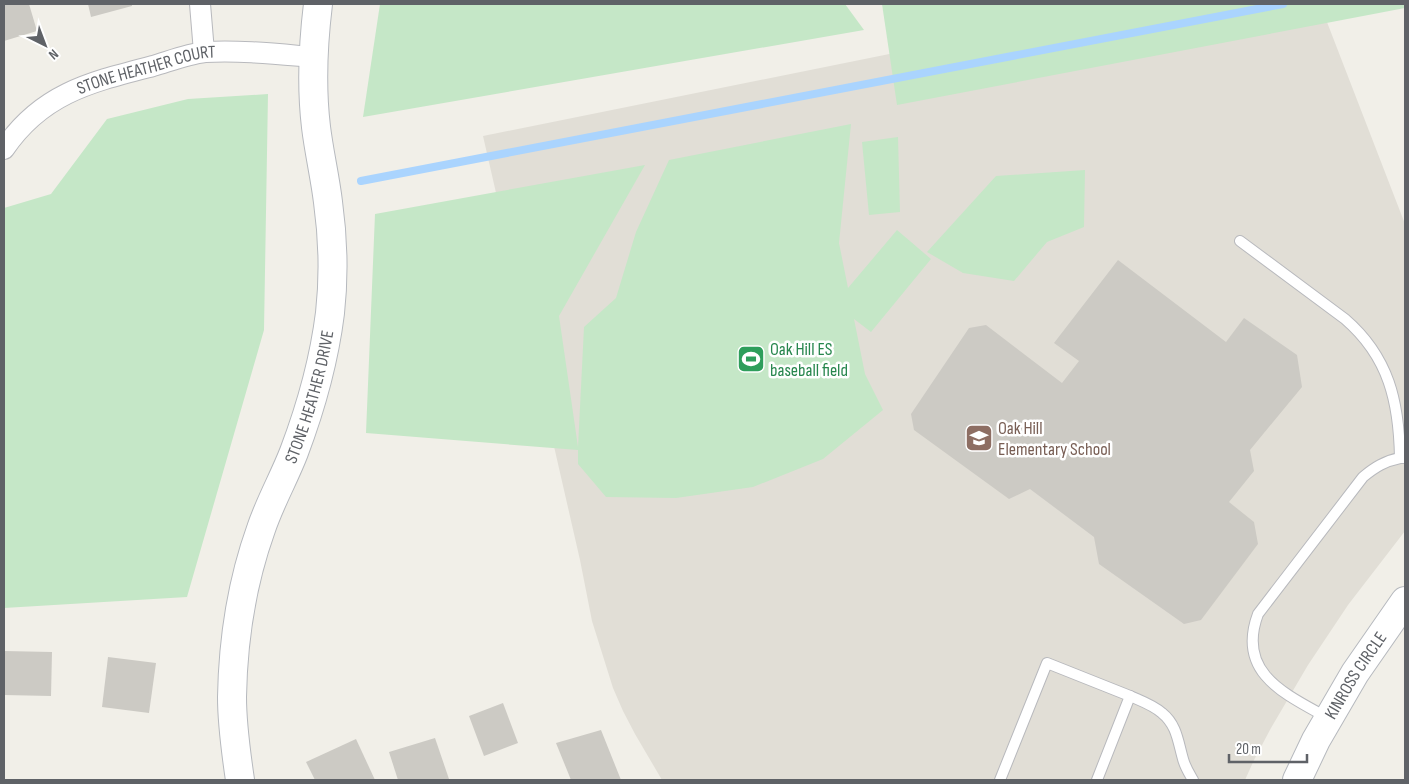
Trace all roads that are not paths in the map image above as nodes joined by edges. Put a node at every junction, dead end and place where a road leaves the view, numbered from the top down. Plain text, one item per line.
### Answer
1 (200, 4) edge
2 (318, 4) edge
3 (204, 52) junction
4 (312, 57) junction
5 (4, 149) edge
6 (1240, 241) dead end
7 (1403, 458) edge
8 (1405, 601) edge
9 (1130, 696) junction
10 (1329, 718) junction
11 (240, 780) edge
12 (1000, 780) edge
13 (1097, 780) edge
14 (1193, 780) edge
15 (1297, 780) edge

1 - 3 street
2 - 4 street, STONE HEATHER DRIVE
3 - 4 street, STONE HEATHER COURT
3 - 5 street, STONE HEATHER COURT
4 - 11 street, STONE HEATHER DRIVE
6 - 7 lane
7 - 10 lane
8 - 10 street, KINROSS CIRCLE
9 - 12 lane
9 - 13 lane
9 - 14 lane
10 - 15 street, KINROSS CIRCLE

